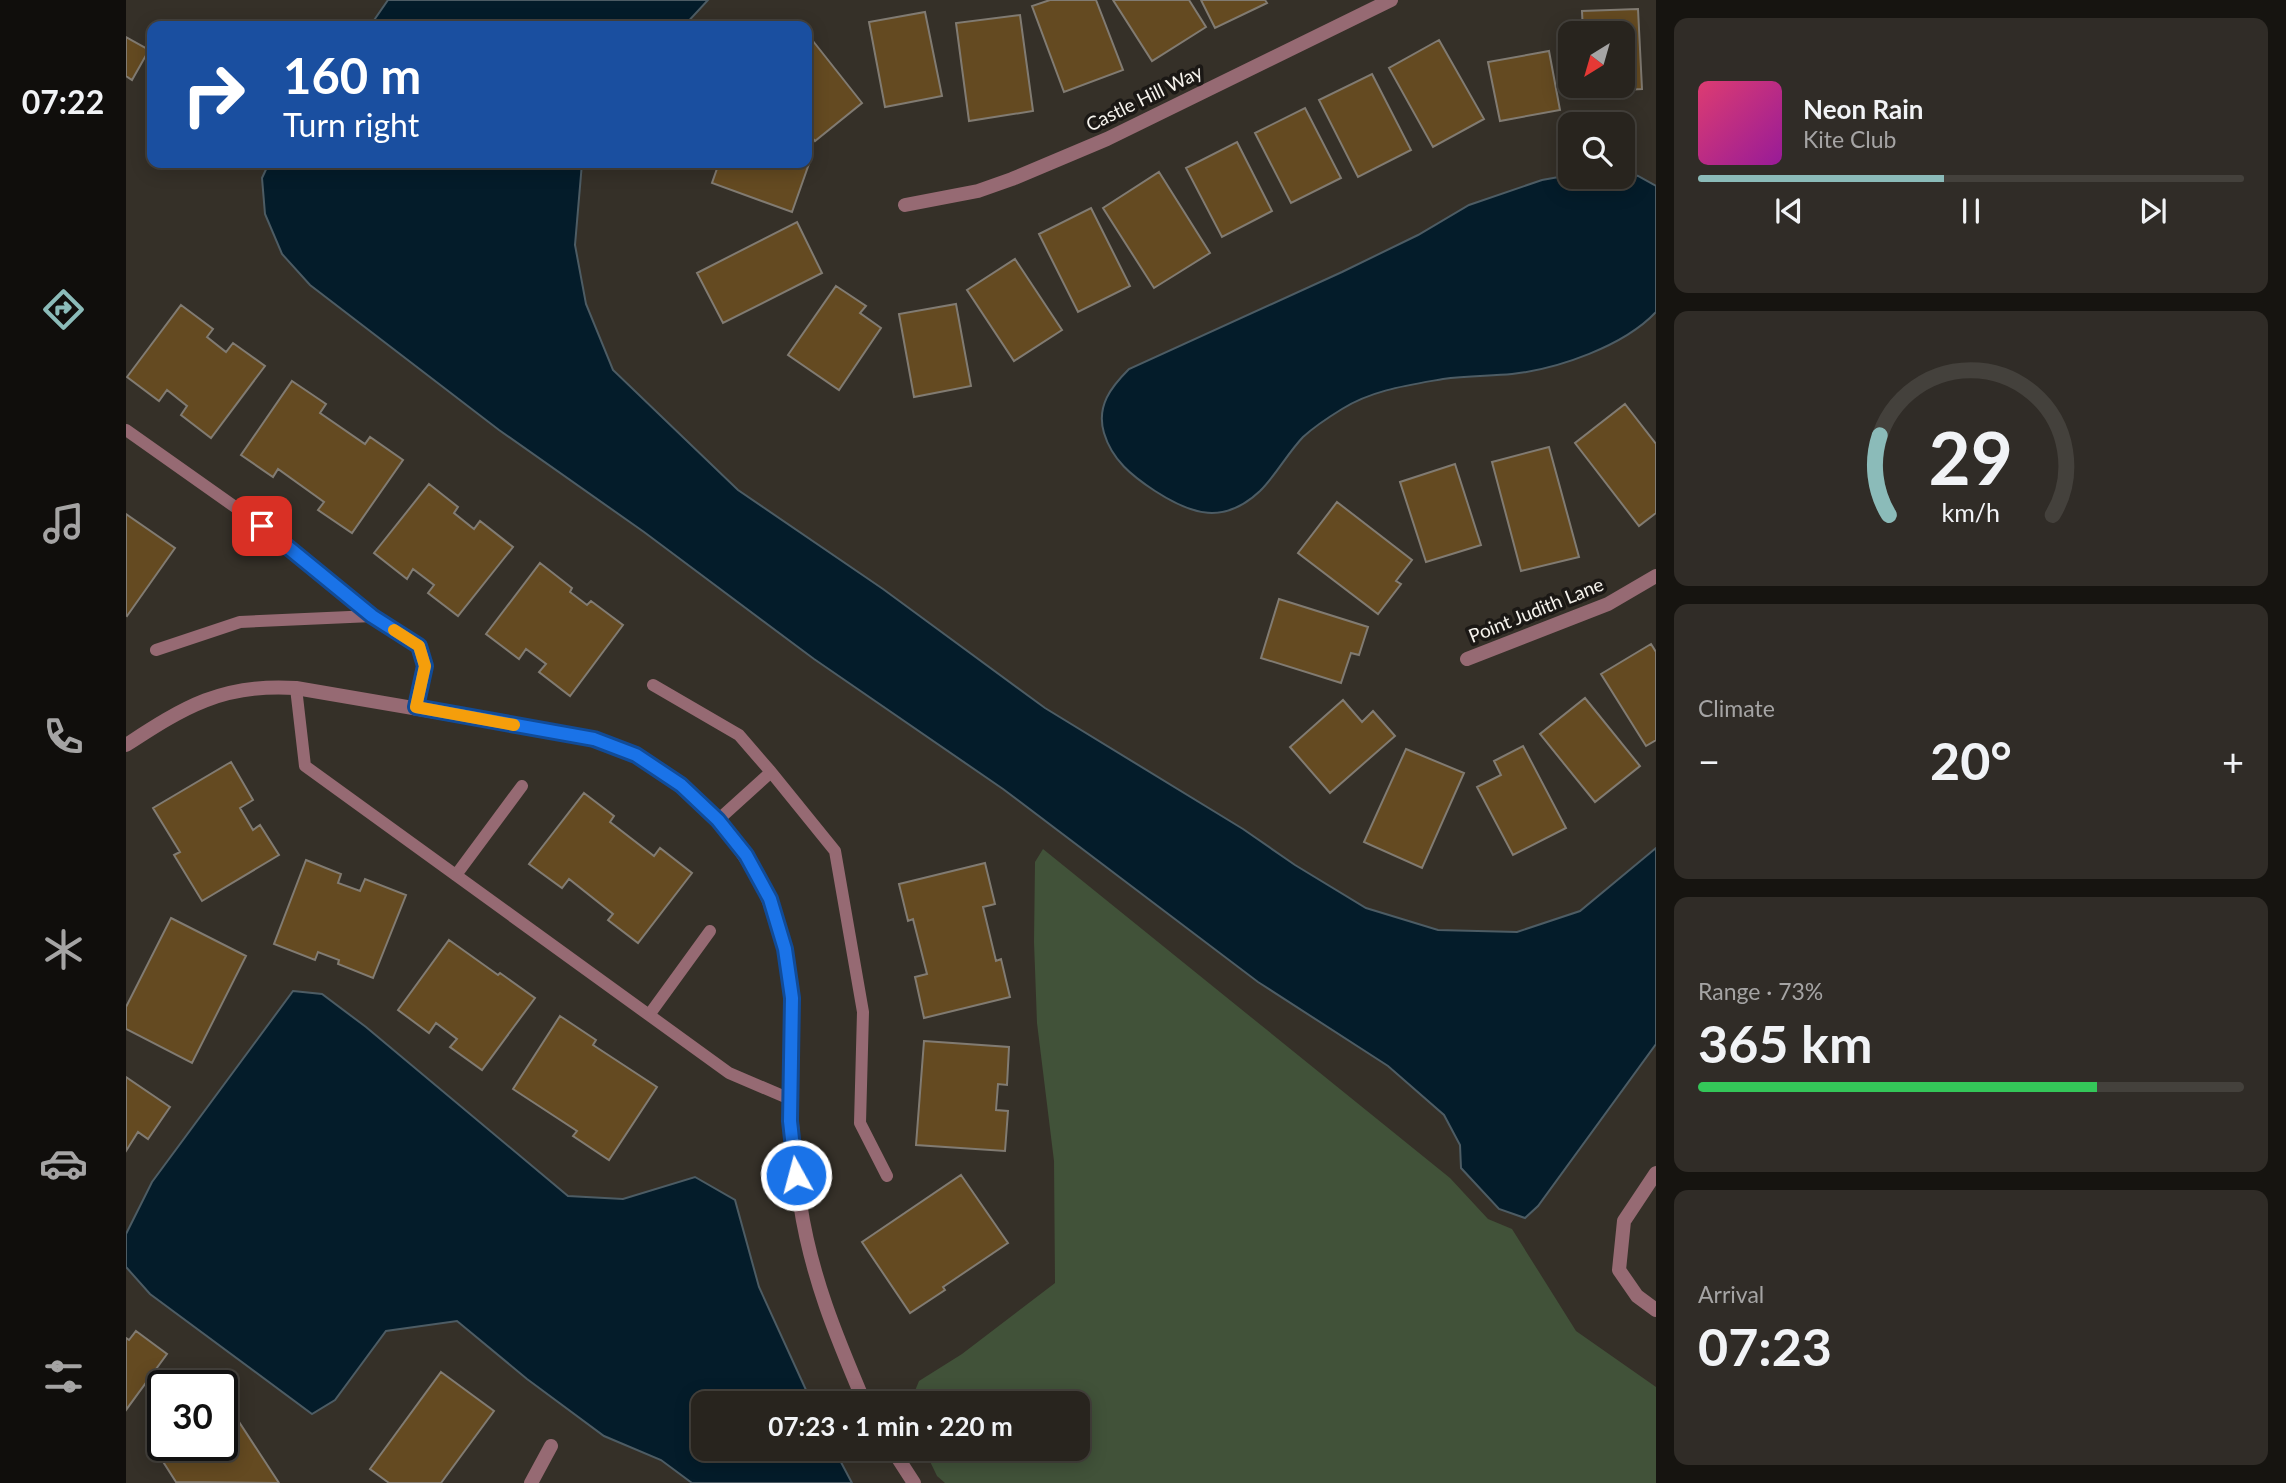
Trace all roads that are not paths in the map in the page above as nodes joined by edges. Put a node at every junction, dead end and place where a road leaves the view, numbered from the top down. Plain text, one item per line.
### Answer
1 (1391, 0) edge
2 (905, 205) dead end
3 (126, 429) edge
4 (1656, 576) edge
5 (372, 616) junction
6 (156, 649) dead end
7 (1466, 659) dead end
8 (653, 685) dead end
9 (296, 688) junction
10 (416, 707) junction
11 (126, 746) edge
12 (771, 772) junction
13 (522, 786) dead end
14 (718, 820) junction
15 (456, 875) junction
16 (710, 931) dead end
17 (649, 1016) junction
18 (790, 1099) junction
19 (1656, 1173) edge
20 (887, 1176) dead end
21 (1656, 1310) edge
22 (859, 1391) edge
23 (551, 1446) dead end
24 (900, 1461) edge
25 (531, 1483) edge
26 (914, 1483) edge

1 - 2 street, Castle Hill Way
3 - 5 lane
4 - 7 street, Point Judith Lane
5 - 6 lane
5 - 10 lane
8 - 12 lane
9 - 10 street
9 - 11 street
9 - 15 lane
10 - 14 street
12 - 14 lane
12 - 20 lane
13 - 15 lane
14 - 18 street
15 - 17 lane
16 - 17 lane
17 - 18 lane
18 - 22 street
19 - 21 street
23 - 25 street
24 - 26 street

